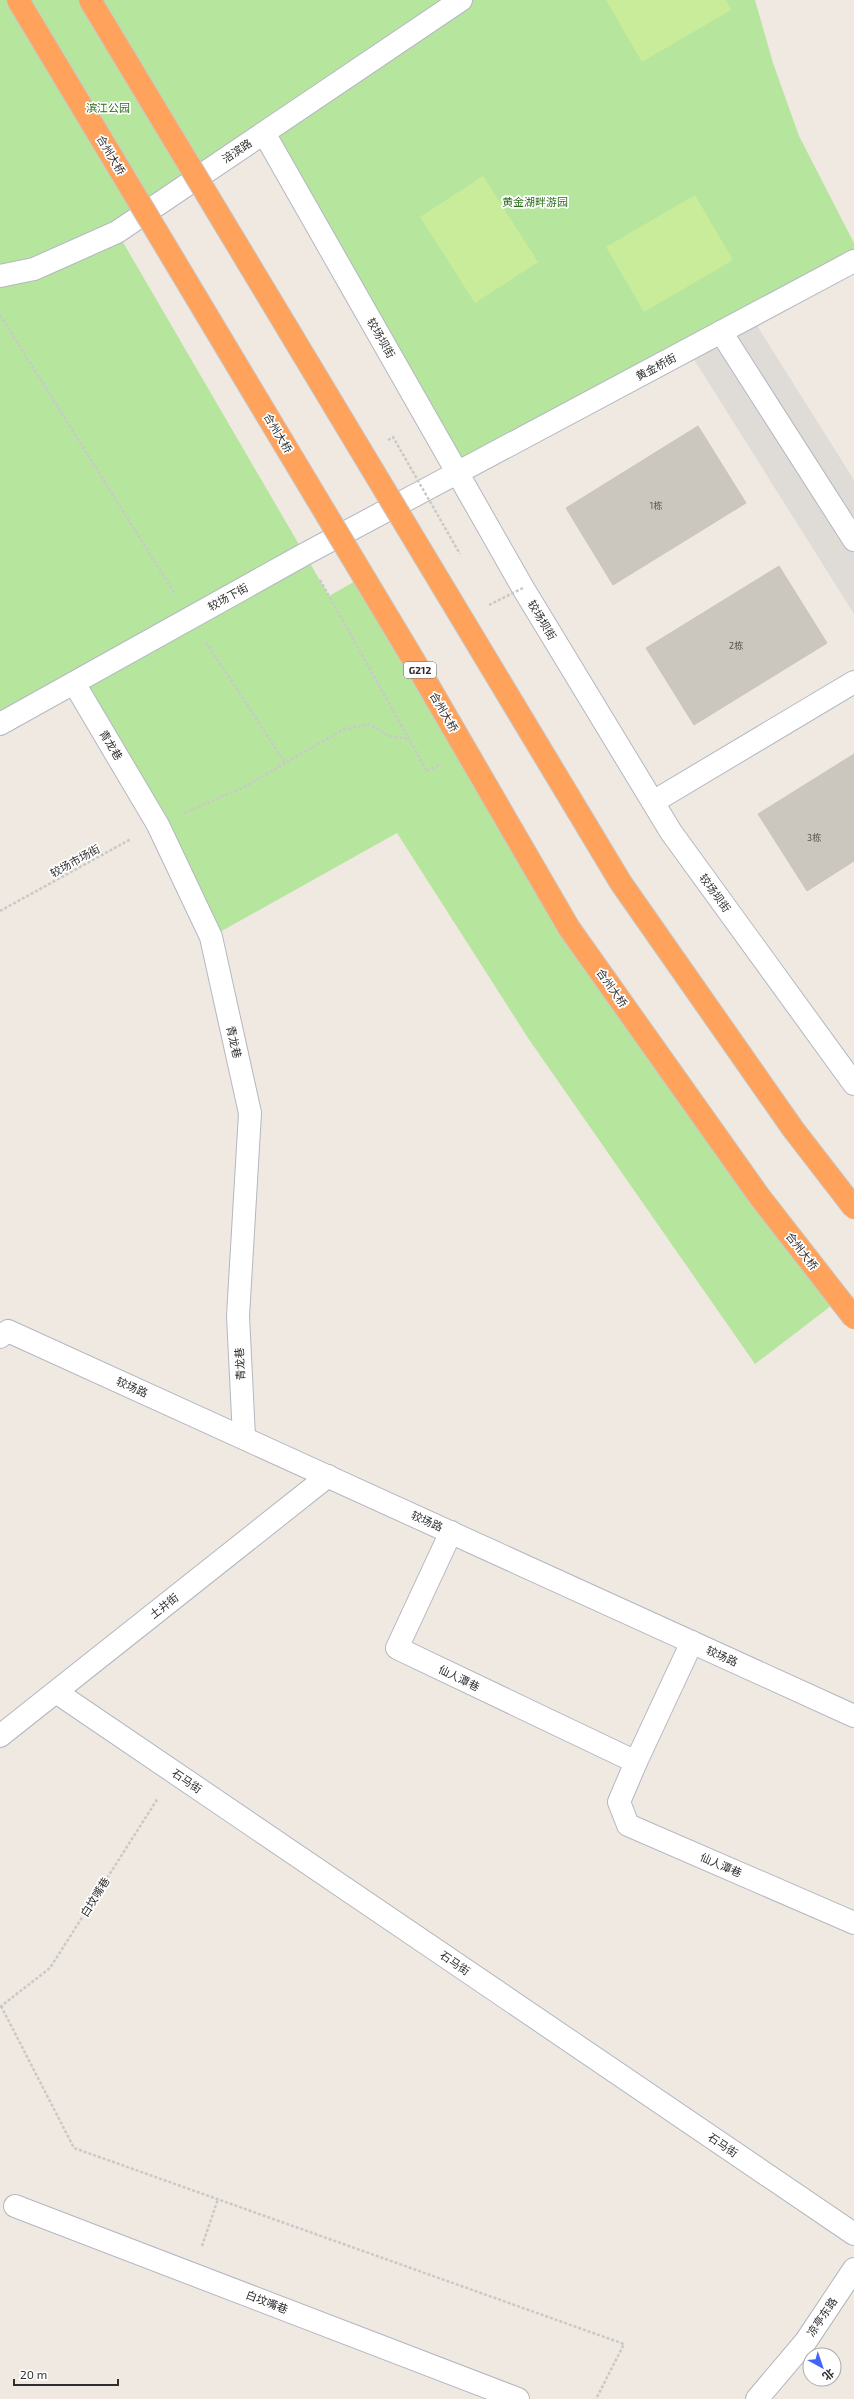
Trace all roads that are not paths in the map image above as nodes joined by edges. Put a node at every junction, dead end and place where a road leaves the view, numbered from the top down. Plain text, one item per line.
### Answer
1 (18, 0) edge
2 (90, 0) edge
3 (461, 0) edge
4 (264, 133) junction
5 (854, 261) edge
6 (0, 276) edge
7 (721, 332) junction
8 (457, 473) junction
9 (854, 540) edge
10 (854, 682) edge
11 (74, 683) junction
12 (0, 724) edge
13 (653, 802) junction
14 (854, 1084) edge
15 (854, 1208) edge
16 (854, 1318) edge
17 (2, 1332) edge
18 (244, 1437) junction
19 (328, 1476) junction
20 (451, 1532) junction
21 (692, 1642) junction
22 (56, 1692) junction
23 (854, 1716) edge
24 (0, 1736) edge
25 (636, 1762) junction
26 (854, 1923) edge
27 (16, 2206) dead end
28 (854, 2234) edge
29 (854, 2269) edge
30 (518, 2399) edge
31 (757, 2399) edge

1 - 16 highway, 合州大桥 / G212, bridge
2 - 15 highway, bridge
3 - 4 street, 涪滨路
4 - 6 street, 涪滨路
4 - 8 street, 较场坝街
5 - 7 street, 黄金桥街
7 - 8 street, 黄金桥街
7 - 9 street
8 - 11 street, 较场下街
8 - 13 street, 较场坝街
10 - 13 street
11 - 12 street, 较场下街
11 - 18 street, 青龙巷
13 - 14 street, 较场坝街
17 - 18 street, 较场路
18 - 19 street, 较场路
19 - 20 street, 较场路
19 - 22 street, 土井街
20 - 21 street, 较场路
20 - 25 street, 仙人潭巷
21 - 23 street, 较场路
21 - 25 street, 仙人潭巷
22 - 24 street, 土井街
22 - 28 street, 石马街
25 - 26 street, 仙人潭巷
27 - 30 street, 白坟嘴巷
29 - 31 street, 凉亭东路

